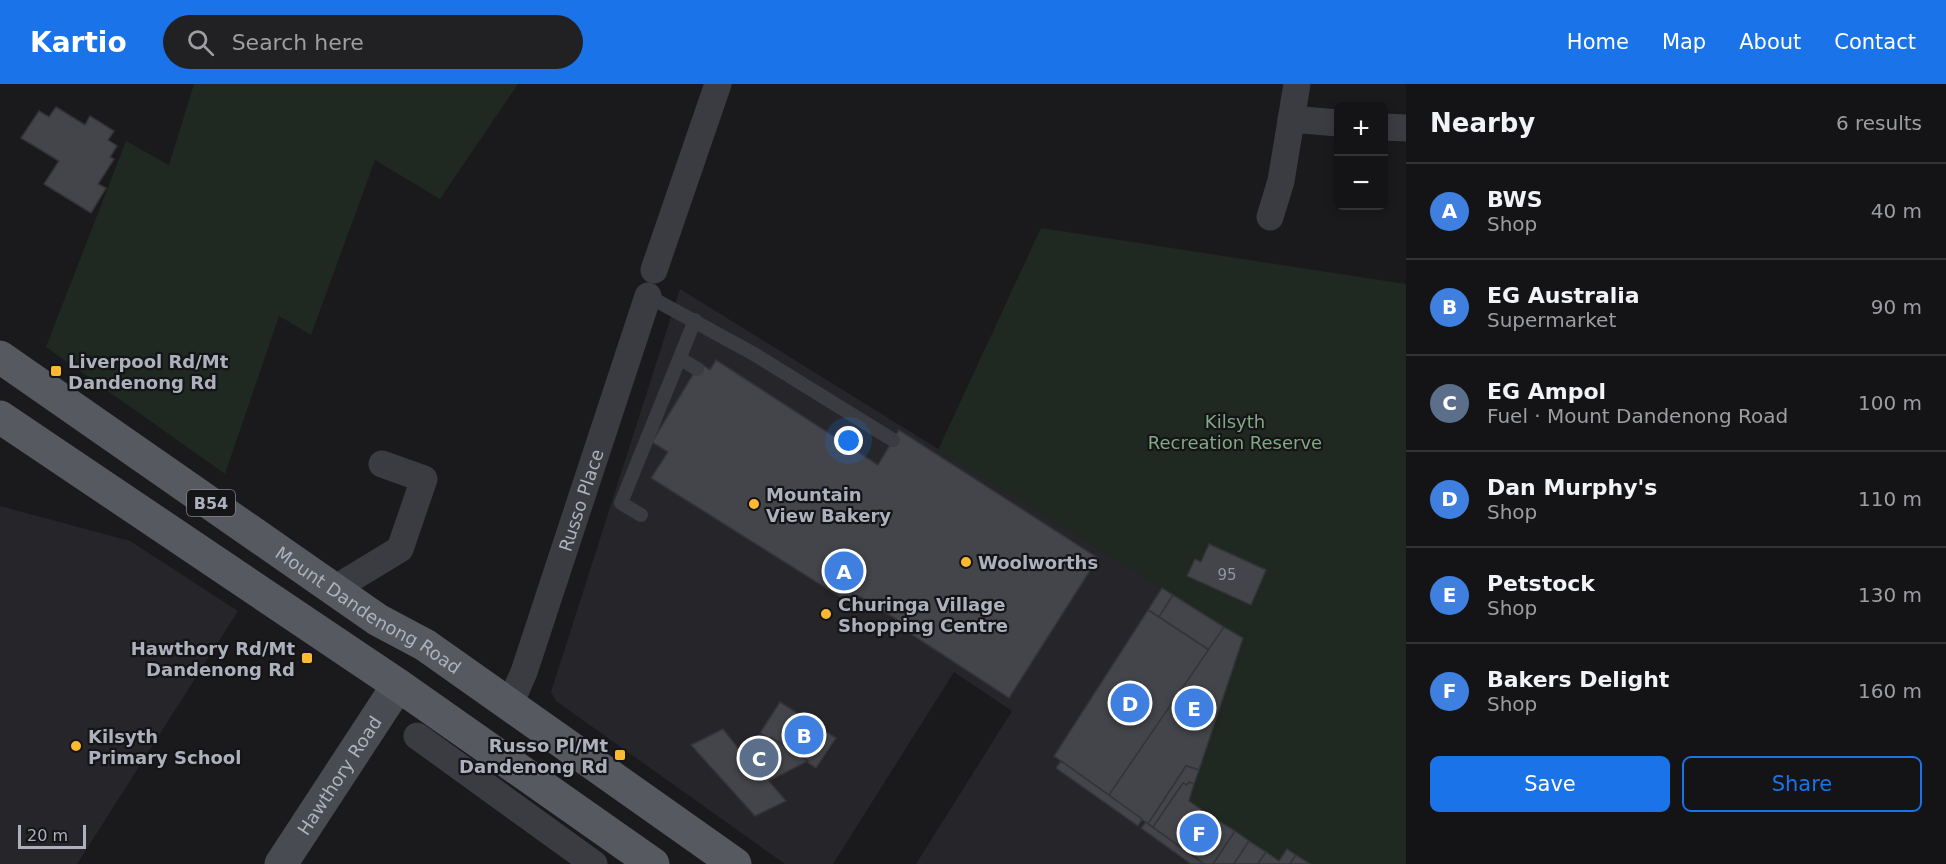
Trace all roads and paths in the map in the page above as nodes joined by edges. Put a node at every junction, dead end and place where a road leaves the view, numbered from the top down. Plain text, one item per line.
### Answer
1 (718, 84) edge
2 (1297, 84) edge
3 (1291, 119) junction
4 (1334, 123) edge
5 (1388, 127) edge
6 (1406, 128) edge
7 (1270, 217) dead end
8 (651, 283) junction
9 (695, 320) junction
10 (0, 357) edge
11 (681, 359) junction
12 (697, 369) dead end
13 (0, 417) edge
14 (893, 440) dead end
15 (382, 464) dead end
16 (641, 515) dead end
17 (334, 589) junction
18 (425, 645) junction
19 (398, 685) junction
20 (510, 704) junction
21 (417, 735) dead end
22 (484, 744) junction
23 (281, 864) edge
24 (594, 864) edge
25 (653, 864) edge
26 (735, 864) edge

1 - 8 street, Russo Place
2 - 3 street
3 - 4 street
3 - 7 street
5 - 6 street
8 - 9 lane
8 - 20 street, Russo Place
9 - 11 lane
9 - 14 lane
10 - 17 main road, Mount Dandenong Road / B54
11 - 12 lane
11 - 16 lane
13 - 19 main road, B54
15 - 17 street
17 - 18 main road, Mount Dandenong Road / B54
18 - 19 main road
18 - 20 main road, Mount Dandenong Road / B54
19 - 22 main road, B54
19 - 23 main road, Hawthory Road
20 - 22 main road
20 - 26 main road, Mount Dandenong Road / B54
21 - 24 street
22 - 25 main road, B54

